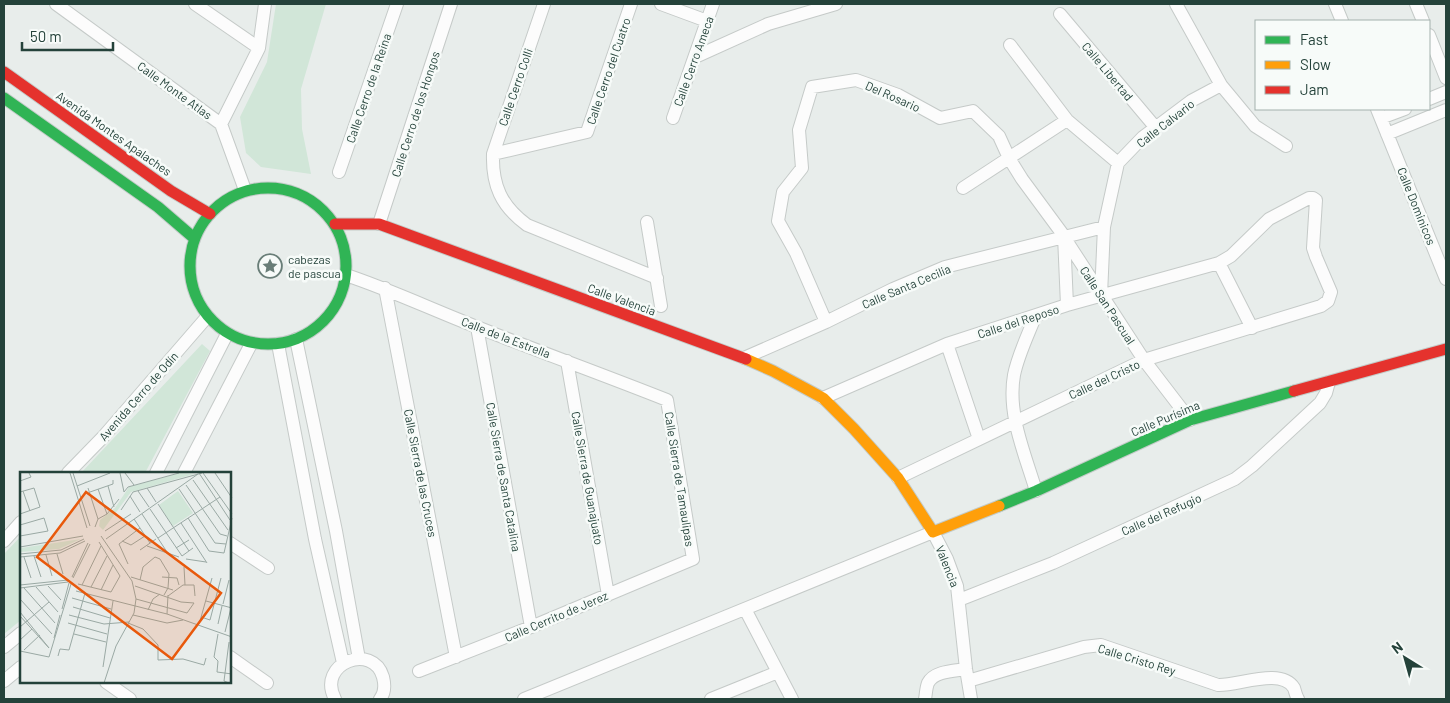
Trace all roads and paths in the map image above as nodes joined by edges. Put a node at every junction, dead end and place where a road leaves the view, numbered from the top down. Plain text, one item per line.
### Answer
1 (56, 4) edge
2 (195, 4) edge
3 (265, 4) edge
4 (396, 4) edge
5 (451, 4) edge
6 (544, 4) edge
7 (630, 4) edge
8 (661, 4) edge
9 (713, 4) edge
10 (836, 4) edge
11 (1176, 4) edge
12 (1335, 4) edge
13 (1416, 4) edge
14 (1060, 14) dead end
15 (1342, 20) edge
16 (1423, 20) edge
17 (708, 21) junction
18 (1430, 38) edge
19 (1010, 45) dead end
20 (260, 48) junction
21 (695, 57) junction
22 (4, 72) edge
23 (1446, 78) edge
24 (1221, 85) junction
25 (1446, 92) edge
26 (4, 98) edge
27 (1430, 99) edge
28 (1400, 110) edge
29 (1446, 110) edge
30 (1379, 114) edge
31 (672, 118) dead end
32 (1067, 120) junction
33 (221, 124) junction
34 (1156, 128) junction
35 (1387, 134) junction
36 (1286, 146) dead end
37 (493, 154) junction
38 (1009, 158) junction
39 (1118, 163) junction
40 (338, 172) dead end
41 (963, 188) dead end
42 (245, 190) junction
43 (210, 214) junction
44 (646, 222) dead end
45 (335, 224) junction
46 (380, 224) junction
47 (1104, 227) junction
48 (1064, 236) junction
49 (194, 238) junction
50 (1219, 263) junction
51 (1444, 264) edge
52 (346, 275) junction
53 (657, 278) junction
54 (1446, 279) edge
55 (385, 288) junction
56 (1101, 295) junction
57 (1067, 305) junction
58 (661, 306) dead end
59 (207, 317) junction
60 (1035, 317) junction
61 (826, 322) junction
62 (477, 327) junction
63 (1252, 328) junction
64 (227, 334) junction
65 (296, 339) junction
66 (252, 344) junction
67 (278, 344) junction
68 (947, 344) junction
69 (1446, 349) edge
70 (744, 358) junction
71 (567, 360) junction
72 (1144, 360) junction
73 (1329, 382) junction
74 (823, 398) junction
75 (667, 400) joint
76 (1190, 420) junction
77 (1015, 422) junction
78 (979, 439) junction
79 (875, 452) joint
80 (69, 472) edge
81 (157, 472) edge
82 (185, 472) edge
83 (898, 478) junction
84 (1036, 491) junction
85 (20, 523) edge
86 (934, 532) junction
87 (4, 540) edge
88 (231, 544) edge
89 (693, 558) joint
90 (268, 568) dead end
91 (608, 595) junction
92 (959, 600) junction
93 (745, 609) junction
94 (531, 627) junction
95 (20, 634) edge
96 (4, 646) edge
97 (456, 657) junction
98 (231, 658) edge
99 (359, 659) junction
100 (343, 663) junction
101 (20, 668) edge
102 (419, 671) dead end
103 (778, 672) junction
104 (967, 675) junction
105 (4, 681) edge
106 (107, 683) edge
107 (267, 683) dead end
108 (332, 698) edge
109 (130, 699) edge
110 (380, 699) edge
111 (524, 699) edge
112 (711, 699) edge
113 (792, 699) edge
114 (925, 699) edge
115 (971, 699) edge
116 (1298, 699) edge

1 - 33 street, Calle Monte Atlas
2 - 20 street
3 - 20 street
4 - 40 street, Calle Cerro de la Reina
5 - 46 street, Calle Cerro de los Hongos
6 - 37 street, Calle Cerro Colli
7 - 37 street, Calle Cerro del Cuatro
8 - 17 street
9 - 17 street, Calle Cerro Ameca
10 - 21 street
11 - 24 street
12 - 15 street
13 - 16 street
14 - 34 street, Calle Libertad
17 - 21 street, Calle Cerro Ameca
18 - 23 street
19 - 32 street
20 - 33 street
21 - 31 street, Calle Cerro Ameca
22 - 43 street, Avenida Montes Apalaches
24 - 34 street, Calle Calvario
24 - 36 street
25 - 27 street
26 - 49 street
28 - 30 street
29 - 35 street
30 - 35 street, Calle Dominicos
32 - 38 street
32 - 39 street
33 - 42 street
34 - 39 street, Calle Calvario
35 - 51 street, Calle Dominicos
37 - 53 street, Calle Cerro Colli
38 - 41 street
38 - 48 street, Del Rosario
38 - 61 street, Del Rosario
39 - 47 street
42 - 43 street
42 - 45 street
43 - 49 street
44 - 53 street
45 - 46 street, Calle Valencia
45 - 52 street
46 - 70 street, Calle Valencia
47 - 48 street, Calle Santa Cecilia
47 - 56 street
48 - 56 street, Calle San Pascual
48 - 57 street
48 - 61 street, Calle Santa Cecilia
49 - 59 street
50 - 56 street, Calle del Reposo
50 - 63 street
50 - 63 street, Calle del Cristo
51 - 54 street, Calle Dominicos
52 - 55 street, Calle de la Estrella
52 - 65 street
53 - 58 street
55 - 62 street, Calle de la Estrella
55 - 97 street, Calle Sierra de las Cruces
56 - 57 street, Calle del Reposo
56 - 72 street, Calle San Pascual
57 - 60 street, Calle del Reposo
59 - 64 street
59 - 80 street, Avenida Cerro de Odín
60 - 68 street, Calle del Reposo
60 - 77 street
61 - 70 street, Calle Santa Cecilia
62 - 71 street, Calle de la Estrella
62 - 94 street, Calle Sierra de Santa Catalina
63 - 72 street, Calle del Cristo
64 - 66 street
64 - 81 street
65 - 67 street
65 - 99 street
66 - 67 street
66 - 82 street
67 - 100 street
68 - 74 street, Calle del Reposo
68 - 78 street
69 - 73 street, Calle Purísima
70 - 74 street, Calle Valencia
71 - 75 street, Calle de la Estrella
71 - 91 street, Calle Sierra de Guanajuato
72 - 76 street, Calle San Pascual
72 - 77 street, Calle del Cristo
73 - 76 street, Calle Purísima
73 - 92 street, Calle del Refugio
74 - 79 street, Calle Valencia
75 - 89 street, Calle Sierra de Tamaulipas
76 - 84 street, Calle Purísima
77 - 78 street, Calle del Cristo
77 - 84 street
78 - 83 street, Calle del Cristo
79 - 83 street, Valencia
83 - 86 street, Valencia
84 - 86 street, Calle Purísima
85 - 87 street
86 - 92 street, Valencia
86 - 93 street
88 - 90 street
89 - 91 street, Calle Cerrito de Jerez
91 - 94 street, Calle Cerrito de Jerez
92 - 104 street, Valencia
93 - 103 street
93 - 111 street
94 - 97 street, Calle Cerrito de Jerez
95 - 96 street
97 - 102 street, Calle Cerrito de Jerez
98 - 107 street
99 - 100 street
99 - 110 street
100 - 108 street
101 - 105 street
103 - 112 street
103 - 113 street
104 - 114 street, Calle Cristo Rey
104 - 115 street, Valencia
104 - 116 street, Calle Cristo Rey
106 - 109 street

